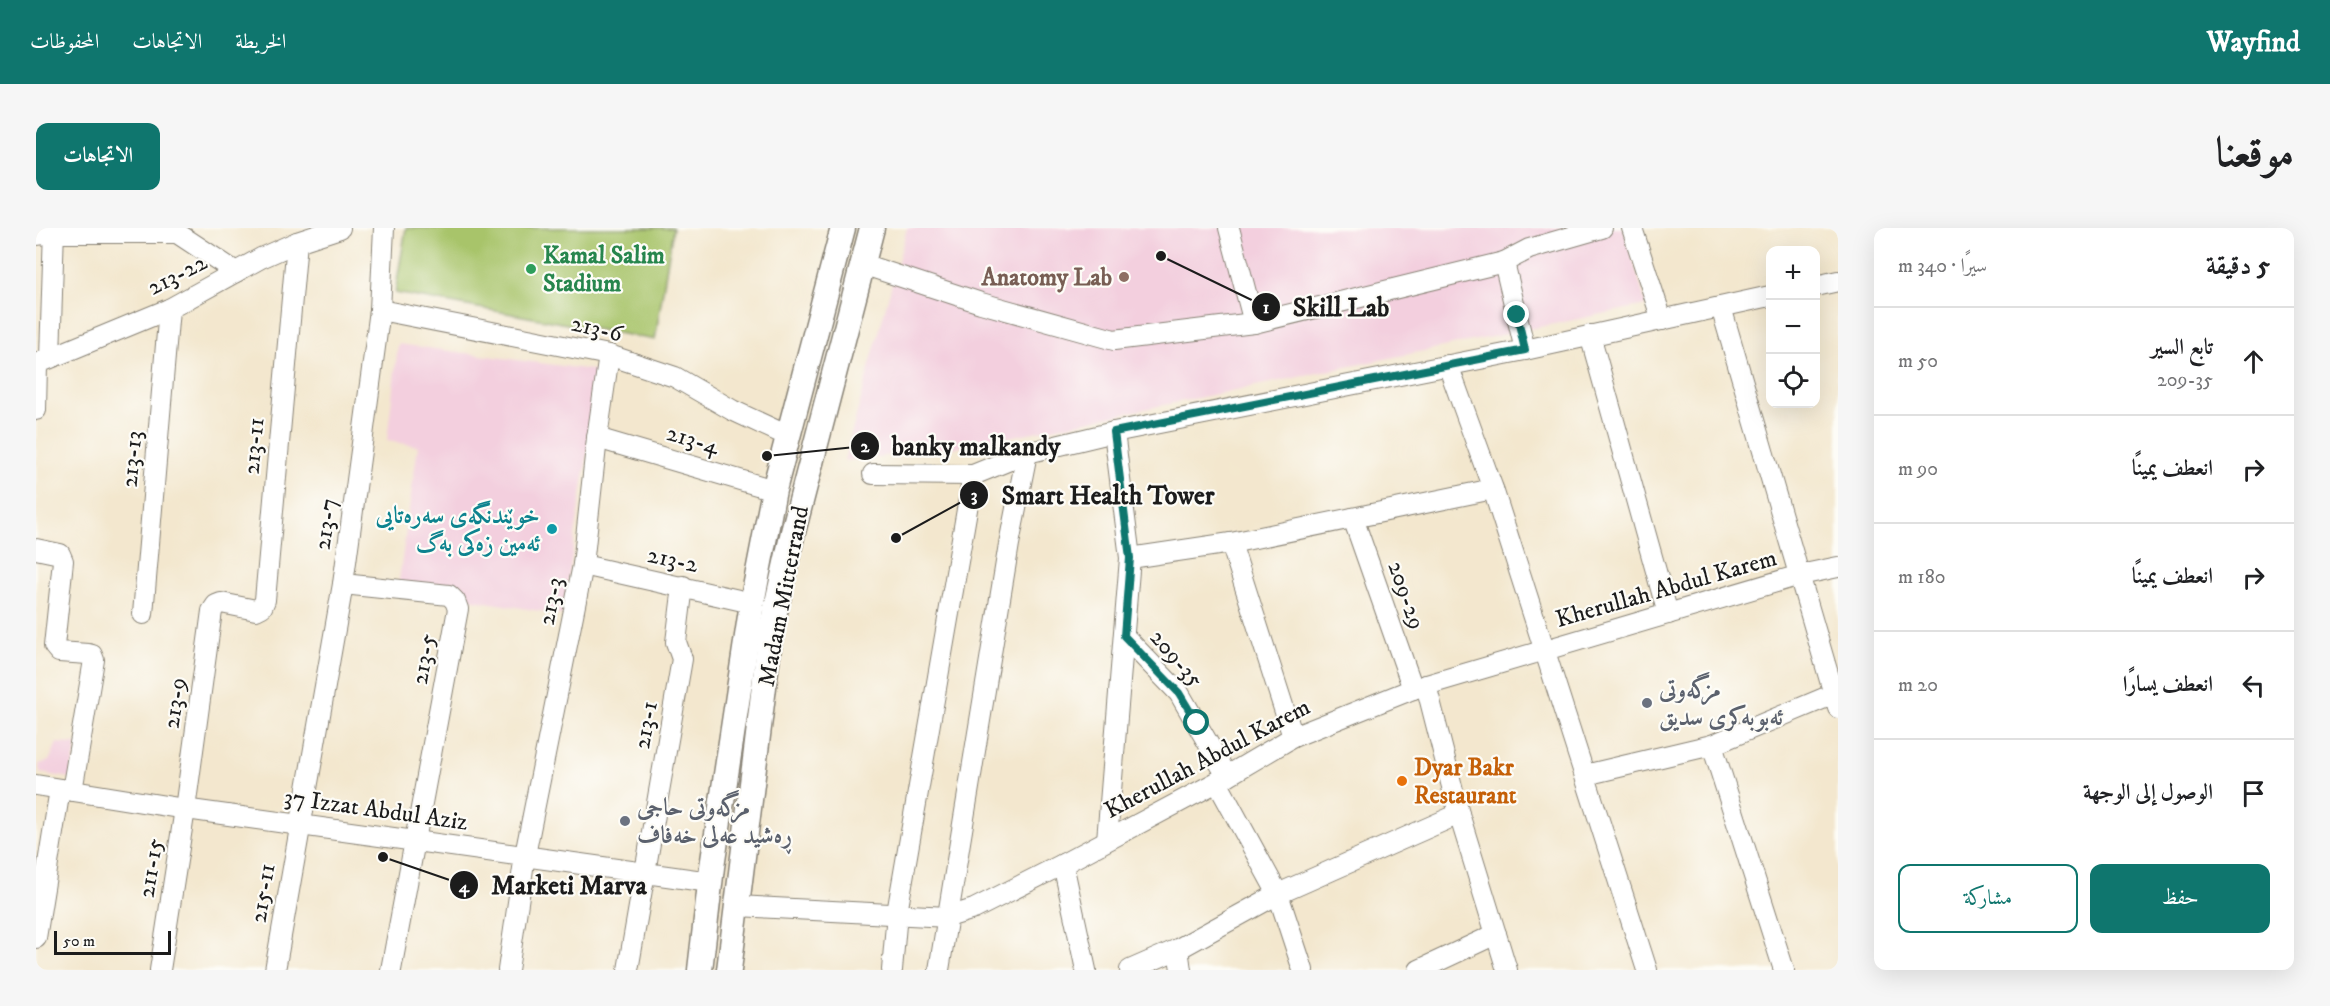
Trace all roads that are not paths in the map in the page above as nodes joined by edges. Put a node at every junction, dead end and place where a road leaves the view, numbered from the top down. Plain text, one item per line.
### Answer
1 (340, 228) edge
2 (384, 228) edge
3 (843, 228) edge
4 (872, 228) edge
5 (1229, 228) edge
6 (1602, 228) edge
7 (1632, 228) edge
8 (173, 231) edge
9 (48, 232) edge
10 (297, 242) junction
11 (1504, 262) junction
12 (862, 264) junction
13 (236, 272) junction
14 (1838, 280) edge
15 (1820, 285) edge
16 (1766, 297) edge
17 (1721, 307) junction
18 (169, 309) junction
19 (380, 310) junction
20 (1662, 320) junction
21 (1254, 323) junction
22 (1590, 335) junction
23 (1525, 350) junction
24 (609, 355) junction
25 (41, 362) edge
26 (1448, 365) junction
27 (36, 410) edge
28 (1114, 432) junction
29 (788, 436) junction
30 (597, 438) junction
31 (1027, 453) junction
32 (873, 474) dead end
33 (973, 475) junction
34 (1493, 489) junction
35 (774, 490) junction
36 (1353, 518) junction
37 (1231, 543) junction
38 (36, 549) edge
39 (1130, 558) junction
40 (583, 565) junction
41 (1838, 567) edge
42 (1800, 575) junction
43 (343, 584) junction
44 (683, 586) junction
45 (752, 603) junction
46 (216, 605) joint
47 (143, 614) dead end
48 (1668, 614) junction
49 (1124, 636) junction
50 (1546, 649) junction
51 (1420, 687) junction
52 (1836, 701) edge
53 (1293, 737) junction
54 (1712, 745) junction
55 (1586, 776) junction
56 (1222, 779) junction
57 (36, 785) edge
58 (66, 790) junction
59 (185, 809) junction
60 (1459, 814) junction
61 (299, 824) junction
62 (417, 840) junction
63 (1107, 840) junction
64 (525, 855) junction
65 (1063, 864) junction
66 (646, 872) junction
67 (710, 882) junction
68 (1278, 894) junction
69 (738, 906) junction
70 (897, 913) junction
71 (948, 917) junction
72 (37, 925) edge
73 (1496, 934) junction
74 (1178, 949) junction
75 (160, 970) edge
76 (275, 970) edge
77 (391, 970) edge
78 (508, 970) edge
79 (628, 970) edge
80 (700, 970) edge
81 (729, 970) edge
82 (892, 970) edge
83 (939, 970) edge
84 (1086, 970) edge
85 (1130, 970) edge
86 (1181, 970) edge
87 (1303, 970) edge
88 (1419, 970) edge
89 (1507, 970) edge
90 (1647, 970) edge
91 (1784, 970) edge

1 - 10 street, 213-22
2 - 19 street, 213-7
3 - 29 main road, Madam Mitterrand
4 - 12 main road, Madam Mitterrand
5 - 21 street
6 - 11 street
7 - 20 street
8 - 9 street
8 - 13 street
9 - 25 street
10 - 13 street, 213-22
10 - 46 street, 213-11
11 - 21 street
11 - 23 street
12 - 21 street
12 - 69 main road, Madam Mitterrand
13 - 18 street, 213-22
14 - 15 street
16 - 17 street
17 - 20 street
17 - 42 street
18 - 25 street, 213-22
18 - 47 street, 213-13
19 - 24 street, 213-6
19 - 43 street, 213-7
20 - 22 street
22 - 23 street
22 - 48 street
23 - 26 street
24 - 29 street, 213-6
24 - 30 street, 213-3
25 - 27 street
26 - 28 street
26 - 34 street
28 - 31 street
28 - 39 street
29 - 35 main road, Madam Mitterrand
30 - 35 street, 213-4
30 - 40 street, 213-3
31 - 33 street
31 - 71 street
32 - 33 street
33 - 70 street
34 - 36 street
34 - 50 street
35 - 45 main road, Madam Mitterrand
36 - 37 street
36 - 51 street, 209-29
37 - 39 street
37 - 53 street
38 - 58 street
39 - 49 street
40 - 44 street, 213-2
40 - 64 street, 213-3
41 - 42 street, Kherullah Abdul Karem
42 - 48 street, Kherullah Abdul Karem
42 - 52 street
43 - 61 street, 213-7
43 - 62 street, 213-5
44 - 45 street, 213-2
44 - 66 street, 213-1
45 - 67 main road, Madam Mitterrand
46 - 59 street, 213-9
48 - 50 street, Kherullah Abdul Karem
49 - 56 street, 209-35
49 - 63 street
50 - 51 street, Kherullah Abdul Karem
50 - 55 street
51 - 53 street, Kherullah Abdul Karem
51 - 60 street, 209-29
52 - 54 street
53 - 56 street, Kherullah Abdul Karem
54 - 55 street
54 - 91 street
55 - 90 street
56 - 63 street, Kherullah Abdul Karem
56 - 68 street, 209-35
57 - 58 street, 37 Izzat Abdul Aziz
58 - 59 street, 37 Izzat Abdul Aziz
58 - 72 street
59 - 61 street, 37 Izzat Abdul Aziz
59 - 75 street, 211-15
60 - 68 street
60 - 73 street, 209-29
61 - 62 street, 37 Izzat Abdul Aziz
61 - 76 street, 215-11
62 - 64 street, 37 Izzat Abdul Aziz
62 - 77 street
63 - 65 street, Kherullah Abdul Karem
64 - 66 street, 37 Izzat Abdul Aziz
64 - 78 street, 213-3
65 - 71 street, Kherullah Abdul Karem
65 - 84 street
66 - 67 street, 37 Izzat Abdul Aziz
66 - 79 street, 213-1
67 - 80 main road, Madam Mitterrand
68 - 74 street
68 - 87 street, 209-35
69 - 70 street, Kherullah Abdul Karem
69 - 81 main road, Madam Mitterrand
70 - 71 street, Kherullah Abdul Karem
70 - 82 street
71 - 83 street
73 - 88 street
73 - 89 street, 209-29
74 - 85 street
74 - 86 street

